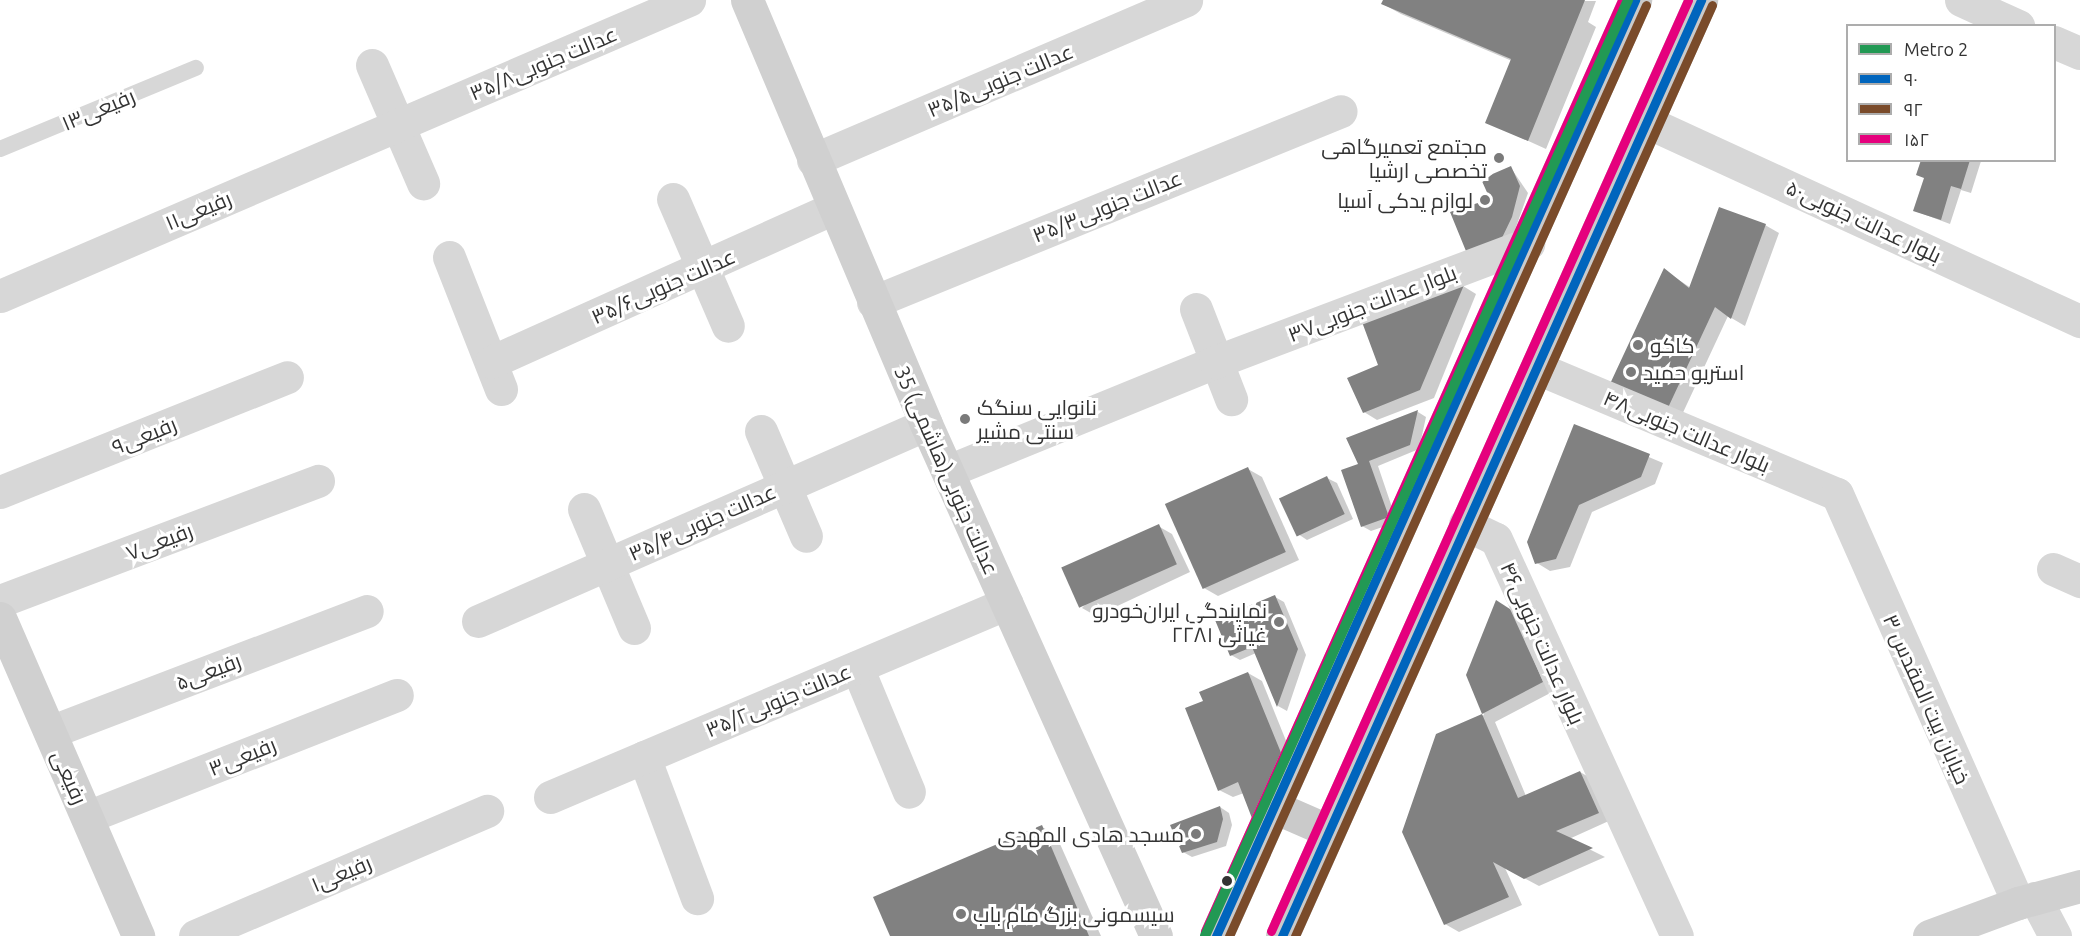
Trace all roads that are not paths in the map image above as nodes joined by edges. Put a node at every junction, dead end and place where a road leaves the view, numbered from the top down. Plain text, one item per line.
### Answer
1 (689, 0) edge
2 (747, 0) edge
3 (1186, 0) edge
4 (1635, 0) edge
5 (1701, 0) edge
6 (1961, 0) edge
7 (2014, 24) edge
8 (2056, 42) edge
9 (2080, 53) edge
10 (372, 65) dead end
11 (196, 68) dead end
12 (1341, 111) dead end
13 (1647, 122) junction
14 (397, 125) junction
15 (0, 149) edge
16 (813, 160) junction
17 (423, 183) dead end
18 (673, 199) dead end
19 (833, 208) junction
20 (1528, 244) junction
21 (449, 257) dead end
22 (702, 270) junction
23 (0, 296) edge
24 (873, 302) junction
25 (1196, 309) dead end
26 (2080, 321) edge
27 (728, 326) dead end
28 (1215, 362) junction
29 (1537, 368) junction
30 (287, 377) dead end
31 (1231, 399) dead end
32 (926, 424) junction
33 (761, 431) dead end
34 (948, 471) junction
35 (318, 481) dead end
36 (784, 486) junction
37 (0, 492) edge
38 (1837, 494) joint
39 (584, 510) dead end
40 (1465, 524) junction
41 (806, 536) dead end
42 (607, 564) junction
43 (0, 601) edge
44 (1006, 603) junction
45 (367, 611) dead end
46 (0, 618) edge
47 (478, 621) dead end
48 (634, 628) dead end
49 (856, 667) junction
50 (397, 694) dead end
51 (50, 732) junction
52 (644, 757) junction
53 (909, 792) dead end
54 (550, 797) dead end
55 (1274, 807) junction
56 (487, 811) dead end
57 (87, 817) junction
58 (1327, 831) junction
59 (2080, 886) edge
60 (697, 898) dead end
61 (2026, 901) junction
62 (138, 936) edge
63 (195, 936) edge
64 (1156, 936) edge
65 (1216, 936) edge
66 (1281, 936) edge
67 (1677, 936) edge
68 (1929, 936) edge
69 (2055, 936) edge

1 - 14 street, عدالت جنوبی۳۵/۸
2 - 16 street, 35 عدالت جنوبی(هاشمی)
3 - 16 street, عدالت جنوبی۳۵/۵
4 - 20 main road
5 - 13 main road
6 - 7 street
8 - 9 street
10 - 14 street
11 - 15 lane, رفیعی۱۳
12 - 24 street, عدالت جنوبی۳۵/۳
13 - 26 street, بلوار عدالت جنوبی۵۰
13 - 29 main road
14 - 17 street
14 - 23 street, رفیعی۱۱
16 - 19 street, 35 عدالت جنوبی(هاشمی)
18 - 22 street
19 - 22 street, عدالت جنوبی۳۵/۶
19 - 24 street, 35 عدالت جنوبی(هاشمی)
20 - 28 street, بلوار عدالت جنوبی۳۷
20 - 55 main road
21 - 22 street, عدالت جنوبی۳۵/۶
22 - 27 street
24 - 32 street, 35 عدالت جنوبی(هاشمی)
25 - 28 street
28 - 31 street
28 - 34 street, بلوار عدالت جنوبی۳۷
29 - 38 street, بلوار عدالت جنوبی۴۸
29 - 40 main road
30 - 37 street, رفیعی۹
32 - 34 street, 35 عدالت جنوبی(هاشمی)
32 - 36 street, عدالت جنوبی۳۵/۴
33 - 36 street
34 - 44 street, 35 عدالت جنوبی(هاشمی)
35 - 43 street, رفیعی۷
36 - 41 street
36 - 42 street, عدالت جنوبی۳۵/۴
38 - 61 street, خیابان بیت المقدس ۳
39 - 42 street
40 - 58 main road
40 - 67 street, بلوار عدالت جنوبی۴۶
42 - 47 street, عدالت جنوبی۳۵/۴
42 - 48 street
44 - 49 street, عدالت جنوبی۳۵/۲
44 - 64 street, 35 عدالت جنوبی(هاشمی)
45 - 51 street, رفیعی۵
46 - 51 street, رفیعی
49 - 52 street, عدالت جنوبی۳۵/۲
49 - 53 street
50 - 57 street, رفیعی۳
51 - 57 street, رفیعی
52 - 54 street, عدالت جنوبی۳۵/۲
52 - 60 street
55 - 58 main road
55 - 65 main road
56 - 63 street, رفیعی۱
57 - 62 street, رفیعی
58 - 66 main road
59 - 61 street
61 - 68 street
61 - 69 street, خیابان بیت المقدس ۳

